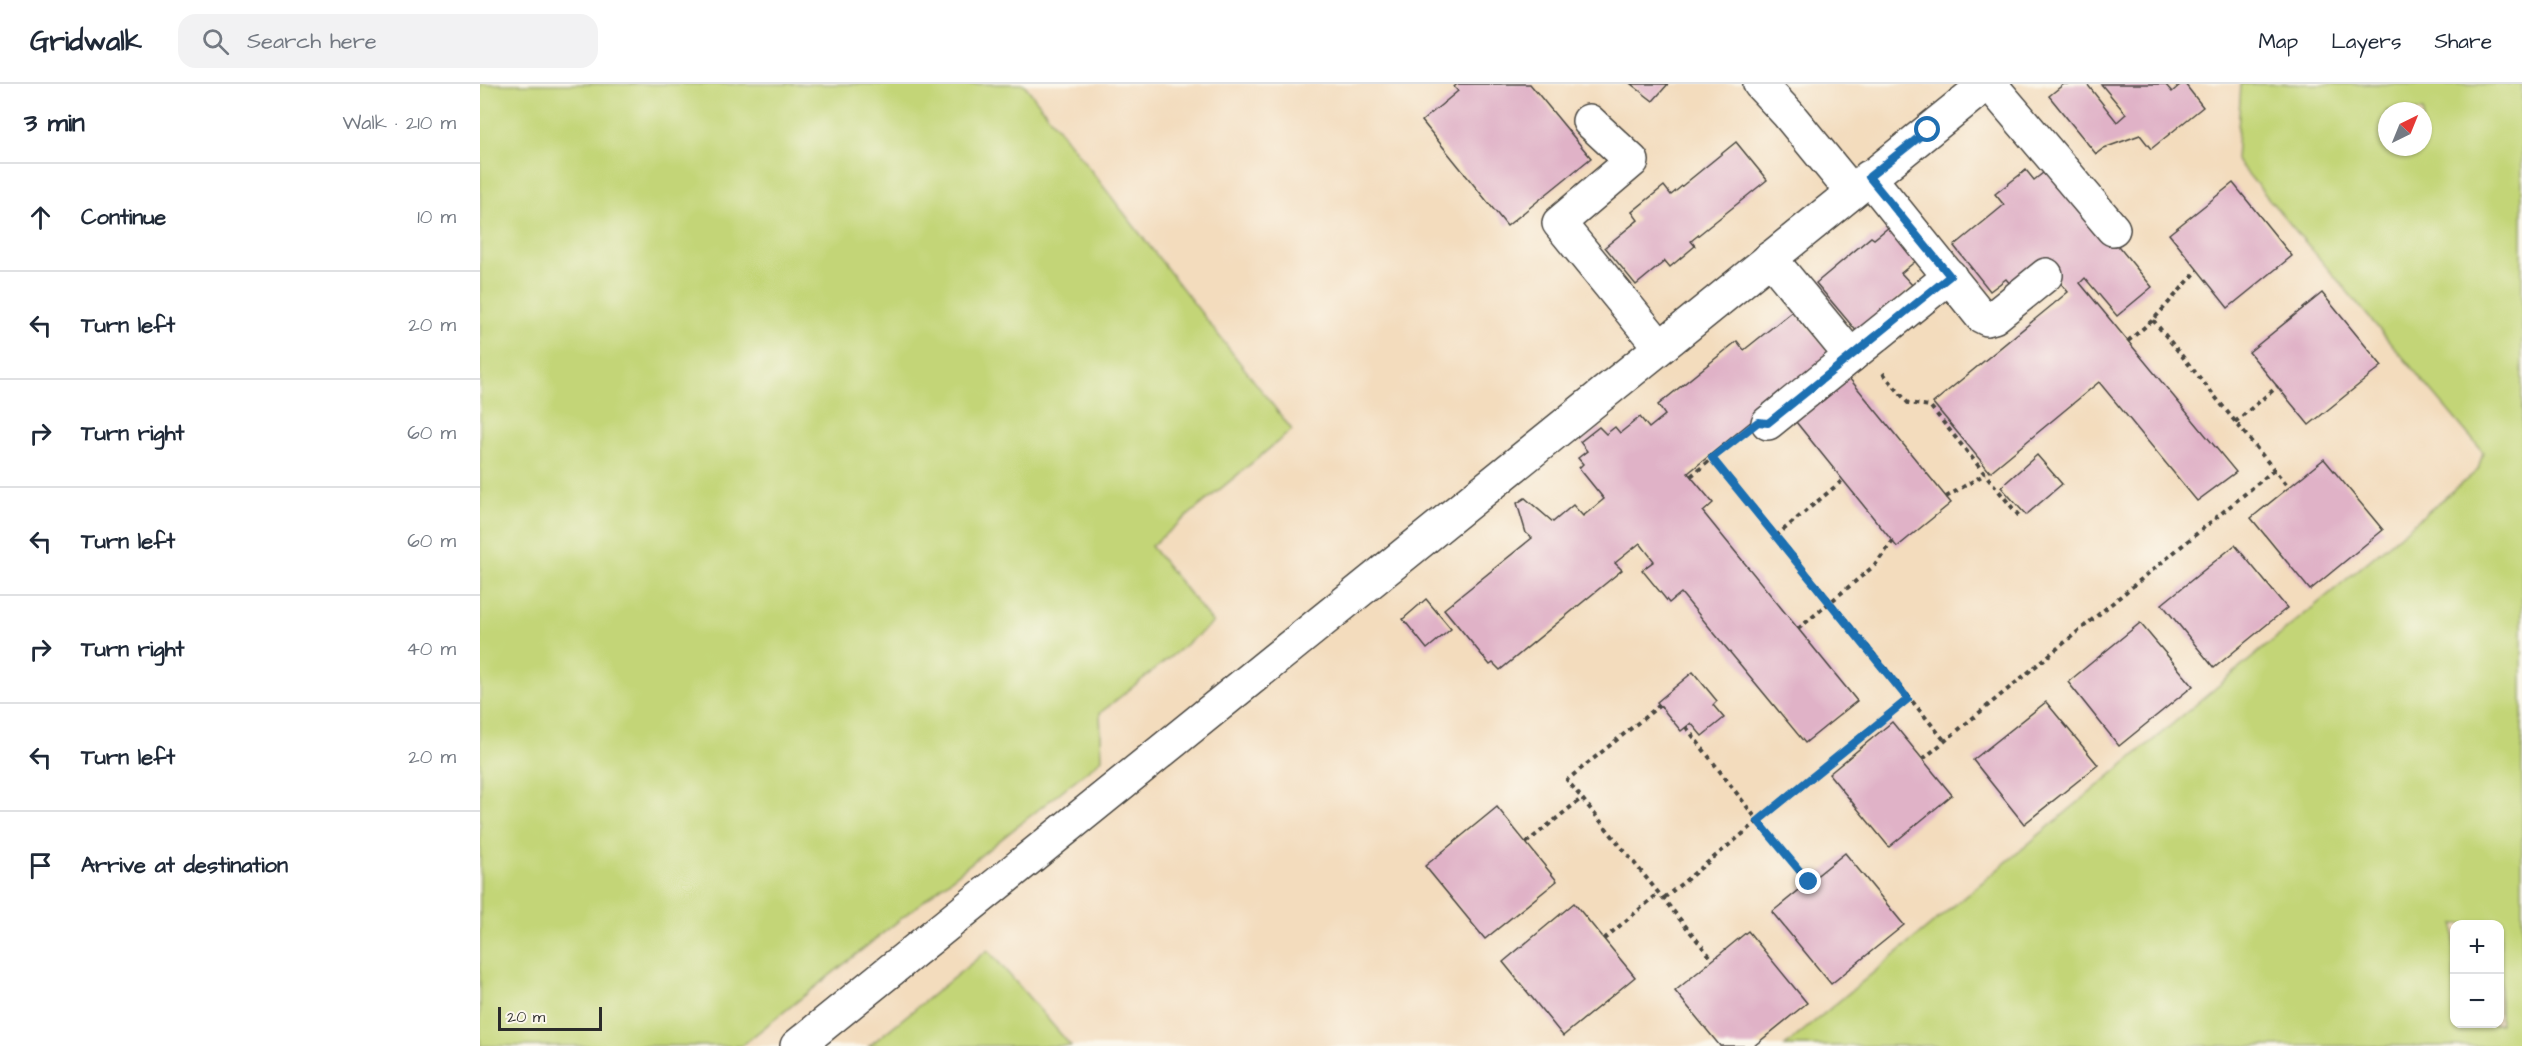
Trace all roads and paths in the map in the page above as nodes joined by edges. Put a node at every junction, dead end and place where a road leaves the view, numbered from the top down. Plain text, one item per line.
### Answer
1 (1760, 84) edge
2 (1988, 84) edge
3 (1589, 121) dead end
4 (1861, 185) junction
5 (2113, 229) dead end
6 (1770, 258) junction
7 (2198, 270) dead end
8 (2046, 275) dead end
9 (1950, 276) junction
10 (2153, 320) junction
11 (2128, 341) dead end
12 (1660, 347) junction
13 (1856, 352) junction
14 (2278, 386) dead end
15 (2235, 422) junction
16 (1768, 423) joint
17 (1712, 458) junction
18 (2274, 470) junction
19 (1985, 474) junction
20 (1691, 476) dead end
21 (1843, 480) dead end
22 (2289, 488) dead end
23 (1946, 497) dead end
24 (2019, 516) dead end
25 (1776, 536) junction
26 (1893, 541) dead end
27 (1829, 602) junction
28 (1798, 628) dead end
29 (1908, 699) junction
30 (1660, 705) dead end
31 (1686, 727) dead end
32 (1945, 741) junction
33 (1923, 759) dead end
34 (1582, 798) junction
35 (1758, 821) junction
36 (1526, 843) dead end
37 (1809, 882) dead end
38 (1659, 892) junction
39 (1664, 898) junction
40 (1604, 939) dead end
41 (1713, 960) dead end
42 (797, 1046) edge

1 - 4 street
2 - 4 street
2 - 5 street
3 - 12 street
4 - 6 street
4 - 9 street
6 - 12 street
6 - 13 street
7 - 10 path
8 - 9 street
9 - 13 street
10 - 11 path
10 - 15 path
12 - 42 street
13 - 16 street
13 - 19 path
14 - 15 path
15 - 18 path
16 - 17 path
17 - 20 path
17 - 25 path
18 - 22 path
18 - 32 path
19 - 23 path
19 - 24 path
21 - 25 path
25 - 27 path
26 - 27 path
27 - 28 path
27 - 29 path
29 - 32 path
29 - 35 path
30 - 34 path
31 - 35 path
32 - 33 path
34 - 36 path
34 - 38 path
35 - 37 path
35 - 39 path
38 - 39 path
38 - 40 path
39 - 41 path

